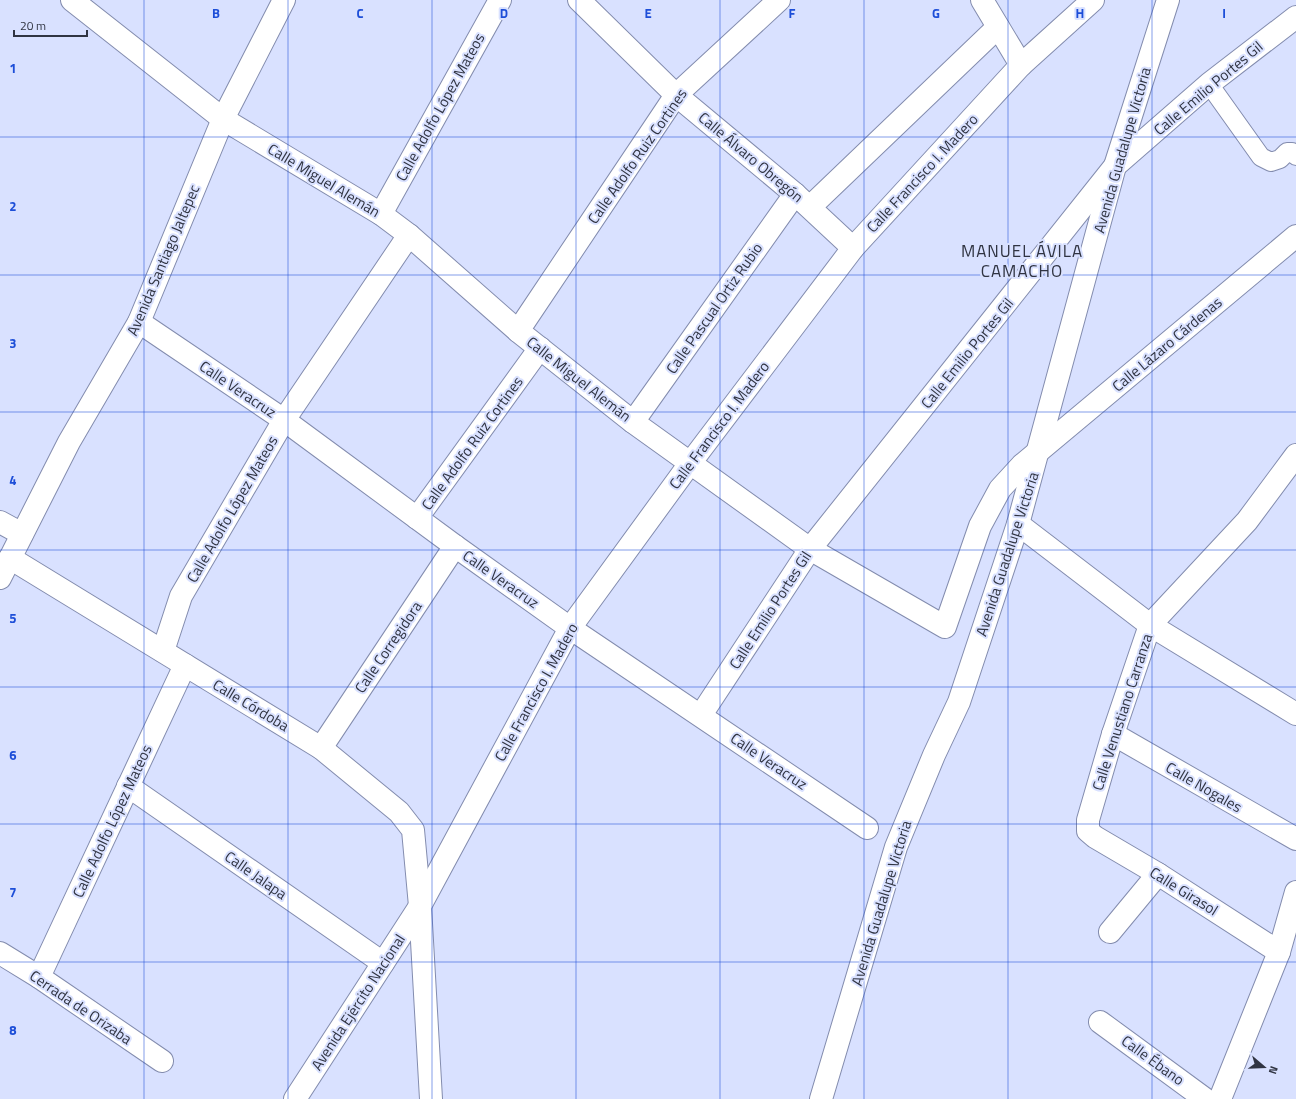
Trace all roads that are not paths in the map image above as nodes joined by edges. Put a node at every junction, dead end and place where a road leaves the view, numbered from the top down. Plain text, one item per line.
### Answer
1 (72, 0) edge
2 (284, 0) edge
3 (500, 0) edge
4 (579, 0) edge
5 (779, 0) edge
6 (982, 0) edge
7 (1093, 0) edge
8 (1168, 0) edge
9 (1296, 16) edge
10 (998, 27) junction
11 (1021, 65) junction
12 (1209, 84) junction
13 (676, 95) junction
14 (223, 119) junction
15 (1296, 156) edge
16 (1115, 166) junction
17 (802, 201) junction
18 (381, 214) junction
19 (408, 235) junction
20 (1296, 236) edge
21 (853, 248) junction
22 (139, 322) junction
23 (518, 332) junction
24 (540, 348) junction
25 (284, 420) junction
26 (633, 422) junction
27 (1038, 452) junction
28 (1296, 455) edge
29 (691, 462) junction
30 (417, 518) junction
31 (0, 522) edge
32 (1018, 524) junction
33 (22, 534) junction
34 (455, 546) junction
35 (810, 549) junction
36 (10, 558) junction
37 (0, 578) edge
38 (1150, 625) junction
39 (945, 627) joint
40 (570, 628) junction
41 (163, 651) junction
42 (185, 665) junction
43 (1296, 714) edge
44 (701, 715) junction
45 (1113, 734) junction
46 (321, 748) junction
47 (128, 786) junction
48 (867, 828) dead end
49 (1088, 831) joint
50 (1296, 839) edge
51 (1158, 874) junction
52 (1296, 892) edge
53 (420, 906) junction
54 (1110, 932) dead end
55 (1279, 952) junction
56 (0, 953) edge
57 (383, 963) junction
58 (38, 977) junction
59 (1100, 1022) dead end
60 (162, 1061) dead end
61 (295, 1099) edge
62 (431, 1099) edge
63 (821, 1099) edge
64 (1205, 1099) edge
65 (1220, 1099) edge

1 - 14 street, Calle Miguel Alemán
2 - 14 street, Avenida Santiago Jaltepec
3 - 18 street, Calle Adolfo López Mateos
4 - 13 street, Calle Álvaro Obregón
5 - 13 street, Calle Adolfo Ruiz Cortines
6 - 10 street
7 - 11 street, Calle Francisco I. Madero
8 - 16 street, Avenida Guadalupe Victoria
9 - 12 street, Calle Emilio Portes Gil
10 - 11 street
10 - 17 street, Calle Pascual Ortiz Rubio
11 - 21 street, Calle Francisco I. Madero
12 - 15 street
12 - 16 street, Calle Emilio Portes Gil
13 - 17 street, Calle Álvaro Obregón
13 - 23 street, Calle Adolfo Ruiz Cortines
14 - 18 street, Calle Miguel Alemán
14 - 22 street, Avenida Santiago Jaltepec
16 - 27 street, Avenida Guadalupe Victoria
16 - 35 street, Calle Emilio Portes Gil
17 - 21 street, Calle Álvaro Obregón
17 - 26 street, Calle Pascual Ortiz Rubio
18 - 19 street, Calle Miguel Alemán
19 - 23 street, Calle Miguel Alemán
19 - 25 street, Calle Adolfo López Mateos
20 - 27 street, Calle Lázaro Cárdenas
21 - 29 street, Calle Francisco I. Madero
22 - 25 street, Calle Veracruz
22 - 33 street, Avenida Santiago Jaltepec
23 - 24 street, Calle Miguel Alemán
24 - 26 street, Calle Miguel Alemán
24 - 30 street, Calle Adolfo Ruiz Cortines
25 - 30 street, Calle Veracruz
25 - 41 street, Calle Adolfo López Mateos
26 - 29 street, Calle Miguel Alemán
27 - 32 street, Avenida Guadalupe Victoria
27 - 39 street, Calle Lázaro Cárdenas
28 - 38 street, Calle Venustiano Carranza
29 - 35 street, Calle Miguel Alemán
29 - 40 street, Calle Francisco I. Madero
30 - 34 street, Calle Veracruz
31 - 33 street
32 - 38 street
32 - 63 street, Avenida Guadalupe Victoria
33 - 36 street, Avenida Santiago Jaltepec
34 - 40 street, Calle Veracruz
34 - 46 street, Calle Corregidora
35 - 39 street, Calle Miguel Alemán
35 - 44 street, Calle Emilio Portes Gil
36 - 37 street, Avenida Santiago Jaltepec
36 - 41 street, Calle Córdoba
38 - 43 street
38 - 45 street, Calle Venustiano Carranza
40 - 44 street, Calle Veracruz
40 - 53 street, Calle Francisco I. Madero
41 - 42 street, Calle Córdoba
42 - 46 street, Calle Córdoba
42 - 47 street, Calle Adolfo López Mateos
44 - 48 street, Calle Veracruz
45 - 49 street, Calle Venustiano Carranza
45 - 50 street, Calle Nogales
46 - 53 street, Calle Córdoba
47 - 57 street, Calle Jalapa
47 - 58 street, Calle Adolfo López Mateos
49 - 51 street, Calle Girasol
51 - 54 street
51 - 55 street, Calle Girasol
52 - 55 street
53 - 57 street, Avenida Ejército Nacional
53 - 62 street, Calle Córdoba
55 - 65 street
56 - 58 street, Cerrada de Orizaba
57 - 61 street, Avenida Ejército Nacional
58 - 60 street, Cerrada de Orizaba
59 - 64 street, Calle Ébano

